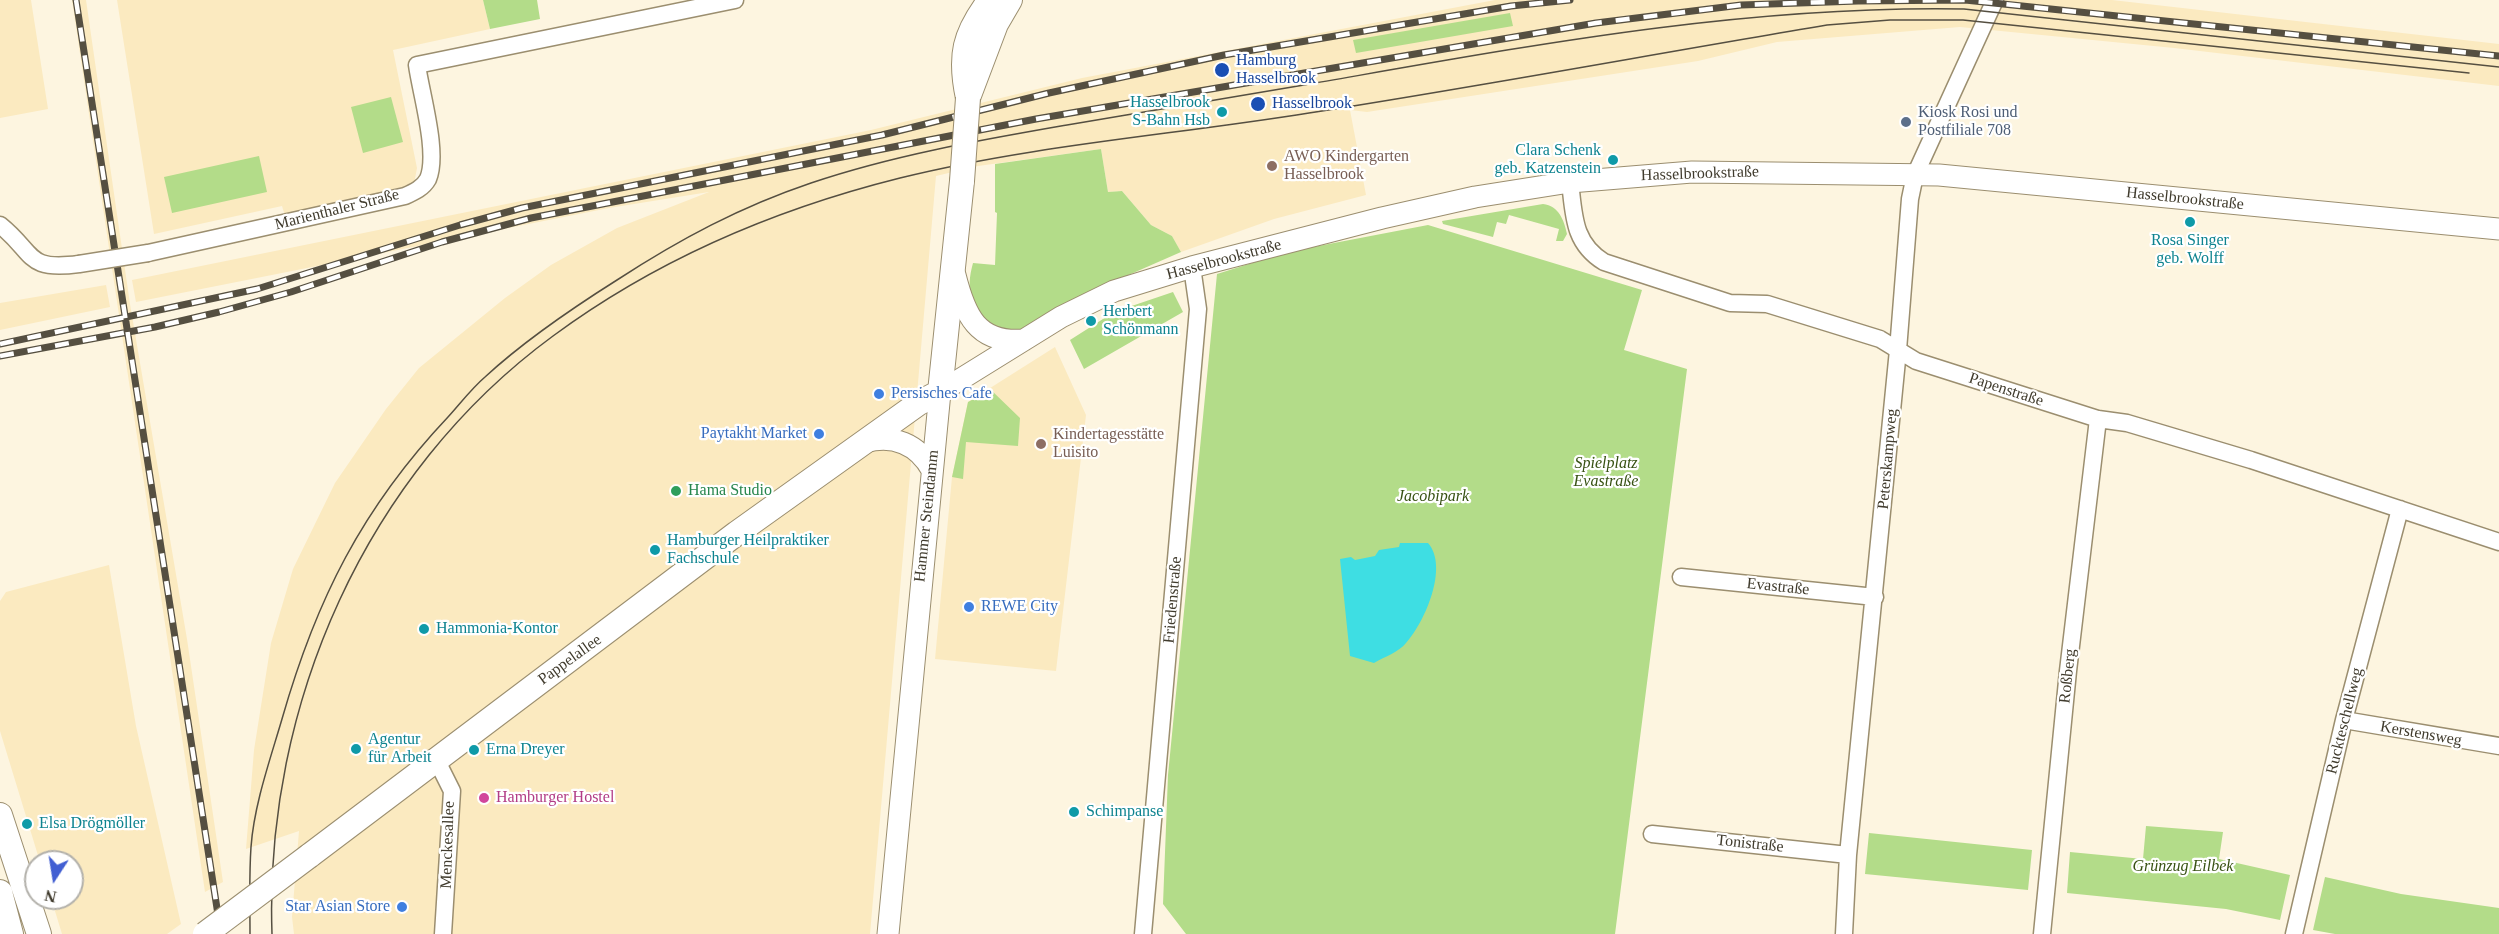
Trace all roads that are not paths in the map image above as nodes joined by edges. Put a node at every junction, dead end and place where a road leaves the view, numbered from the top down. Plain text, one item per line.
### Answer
1 (735, 0) edge
2 (1995, 0) edge
3 (997, 2) edge
4 (1915, 175) junction
5 (1570, 182) junction
6 (0, 225) edge
7 (2499, 229) edge
8 (1192, 267) junction
9 (954, 272) junction
10 (1024, 340) junction
11 (1898, 350) junction
12 (940, 392) junction
13 (2098, 419) junction
14 (865, 442) junction
15 (932, 470) junction
16 (2400, 509) junction
17 (2499, 542) edge
18 (1681, 577) dead end
19 (1875, 597) junction
20 (2344, 720) junction
21 (2499, 746) edge
22 (436, 759) junction
23 (0, 815) edge
24 (1652, 834) dead end
25 (1848, 855) junction
26 (0, 892) edge
27 (11, 934) edge
28 (39, 934) edge
29 (205, 934) edge
30 (443, 934) edge
31 (888, 934) edge
32 (1143, 934) edge
33 (1844, 934) edge
34 (2042, 934) edge
35 (2294, 934) edge

1 - 6 street, Marienthaler Straße, bridge
2 - 4 street, Peterskampweg
3 - 9 main road, Hammer Steindamm, bridge
4 - 5 street, Hasselbrookstraße
4 - 7 street, Hasselbrookstraße
4 - 11 street, Peterskampweg
5 - 8 street, Hasselbrookstraße
5 - 11 street, Papenstraße
8 - 10 street, Hasselbrookstraße
8 - 32 street, Friedenstraße
9 - 10 street
9 - 12 main road, Hammer Steindamm
10 - 12 street, Hasselbrookstraße
11 - 13 street, Papenstraße
11 - 19 street, Peterskampweg
12 - 14 main road, Pappelallee
12 - 15 street, Hammer Steindamm
13 - 16 street, Papenstraße
13 - 34 street, Roßberg
14 - 15 street
14 - 22 main road, Pappelallee
15 - 31 street, Hammer Steindamm
16 - 17 street, Papenstraße
16 - 20 street, Ruckteschellweg
18 - 19 street, Evastraße
19 - 25 street, Peterskampweg
20 - 21 street, Kerstensweg
20 - 35 street, Ruckteschellweg
22 - 29 main road, Pappelallee, bridge
22 - 30 street, Menckesallee
23 - 28 main road
24 - 25 street, Tonistraße
25 - 33 street, Peterskampweg
26 - 27 main road

